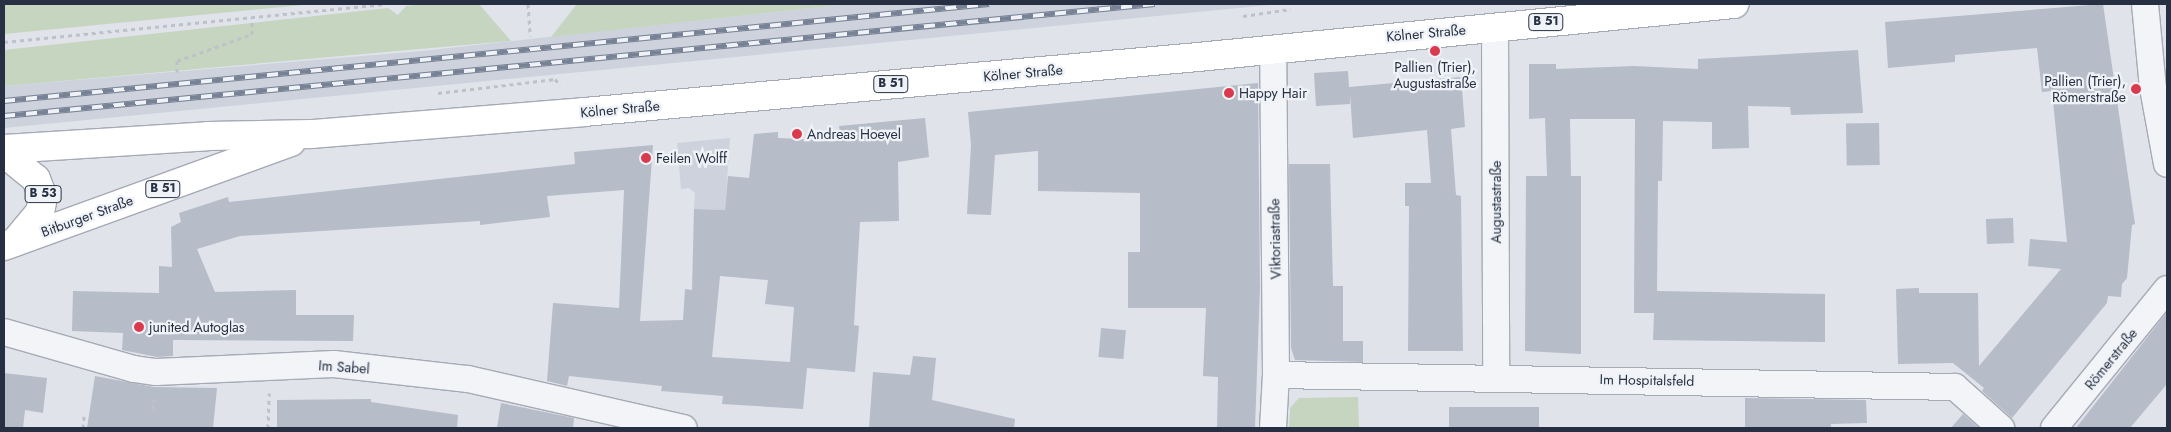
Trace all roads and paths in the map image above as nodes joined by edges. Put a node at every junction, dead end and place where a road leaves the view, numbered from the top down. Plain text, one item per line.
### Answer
1 (385, 4) edge
2 (528, 4) edge
3 (1734, 4) edge
4 (2144, 4) edge
5 (1290, 9) dead end
6 (1243, 16) dead end
7 (252, 17) junction
8 (1495, 27) junction
9 (530, 36) dead end
10 (4, 42) edge
11 (1273, 49) junction
12 (177, 72) dead end
13 (555, 79) dead end
14 (534, 82) dead end
15 (312, 134) junction
16 (4, 149) edge
17 (4, 153) edge
18 (2167, 164) edge
19 (8, 241) edge
20 (2167, 289) edge
21 (4, 332) edge
22 (1276, 375) junction
23 (1496, 377) junction
24 (84, 416) dead end
25 (83, 428) edge
26 (684, 428) edge
27 (1272, 428) edge
28 (2001, 428) edge
29 (2054, 428) edge

1 - 7 path
2 - 9 path
3 - 8 main road, Kölner Straße / B 51
4 - 18 street
5 - 6 path
7 - 10 path
7 - 12 path
8 - 11 main road, Kölner Straße / B 51
8 - 23 street, Augustastraße
11 - 15 main road, Kölner Straße / B 51
11 - 22 street, Viktoriastraße
13 - 14 path
15 - 16 main road
15 - 19 main road, Bitburger Straße / B 51
17 - 19 main road, B 53
20 - 29 street, Römerstraße
21 - 26 street, Im Sabel
22 - 23 street, Im Hospitalsfeld
22 - 27 street, Viktoriastraße
23 - 28 street, Im Hospitalsfeld
24 - 25 path

